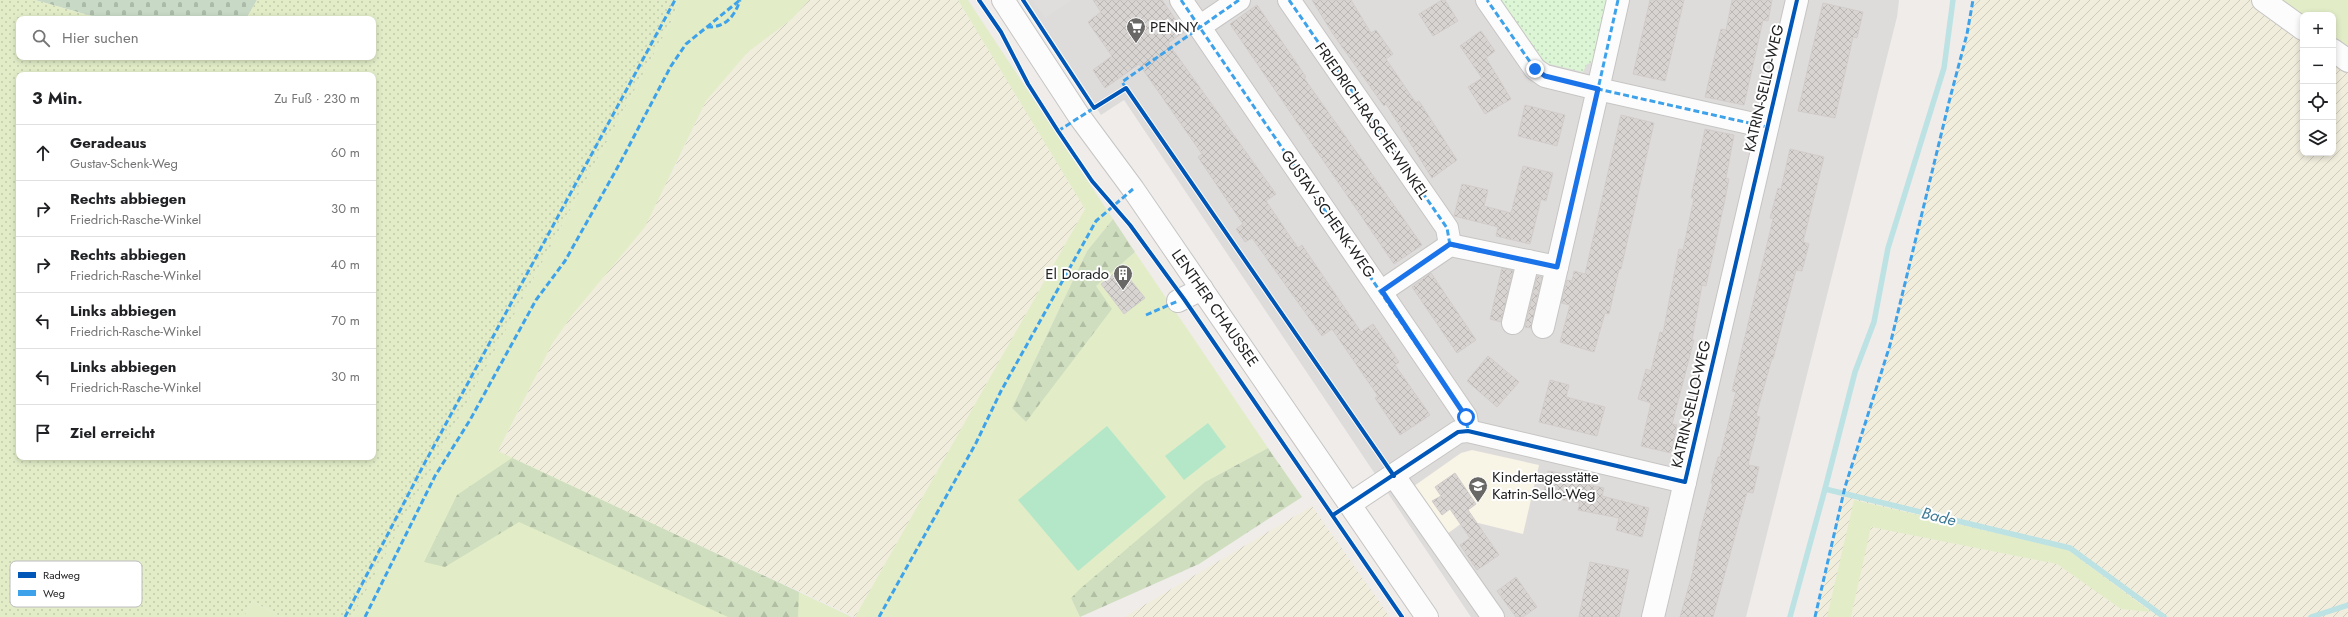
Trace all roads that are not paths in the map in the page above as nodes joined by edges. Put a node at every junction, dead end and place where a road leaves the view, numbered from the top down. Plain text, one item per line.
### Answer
1 (1003, 0) edge
2 (1180, 0) edge
3 (1239, 0) edge
4 (1289, 0) edge
5 (1487, 0) edge
6 (1618, 0) edge
7 (1797, 0) edge
8 (2263, 0) edge
9 (1199, 27) junction
10 (2300, 27) edge
11 (2336, 52) edge
12 (2348, 61) edge
13 (1598, 89) junction
14 (1767, 127) junction
15 (1450, 244) junction
16 (1528, 261) junction
17 (1557, 267) junction
18 (1202, 289) junction
19 (1382, 291) junction
20 (1178, 301) dead end
21 (1513, 322) dead end
22 (1543, 327) dead end
23 (1468, 431) junction
24 (1394, 476) junction
25 (1685, 482) junction
26 (1350, 504) junction
27 (1427, 617) edge
28 (1493, 617) edge
29 (1653, 617) edge

1 - 18 street, LENTHER CHAUSSEE
2 - 9 street, GUSTAV-SCHENK-WEG
3 - 9 street
4 - 15 street, FRIEDRICH-RASCHE-WINKEL
5 - 13 street
6 - 13 street
7 - 14 street, KATRIN-SELLO-WEG
8 - 10 street
9 - 19 street, GUSTAV-SCHENK-WEG
11 - 12 street
13 - 14 street
13 - 17 street
14 - 25 street, KATRIN-SELLO-WEG
15 - 16 street
15 - 19 street
16 - 17 street
16 - 21 street
17 - 22 street
18 - 20 street
18 - 26 street, LENTHER CHAUSSEE
19 - 23 street, GUSTAV-SCHENK-WEG
23 - 24 street
23 - 25 street, KATRIN-SELLO-WEG
24 - 26 street
24 - 28 street
25 - 29 street, KATRIN-SELLO-WEG
26 - 27 street, LENTHER CHAUSSEE

